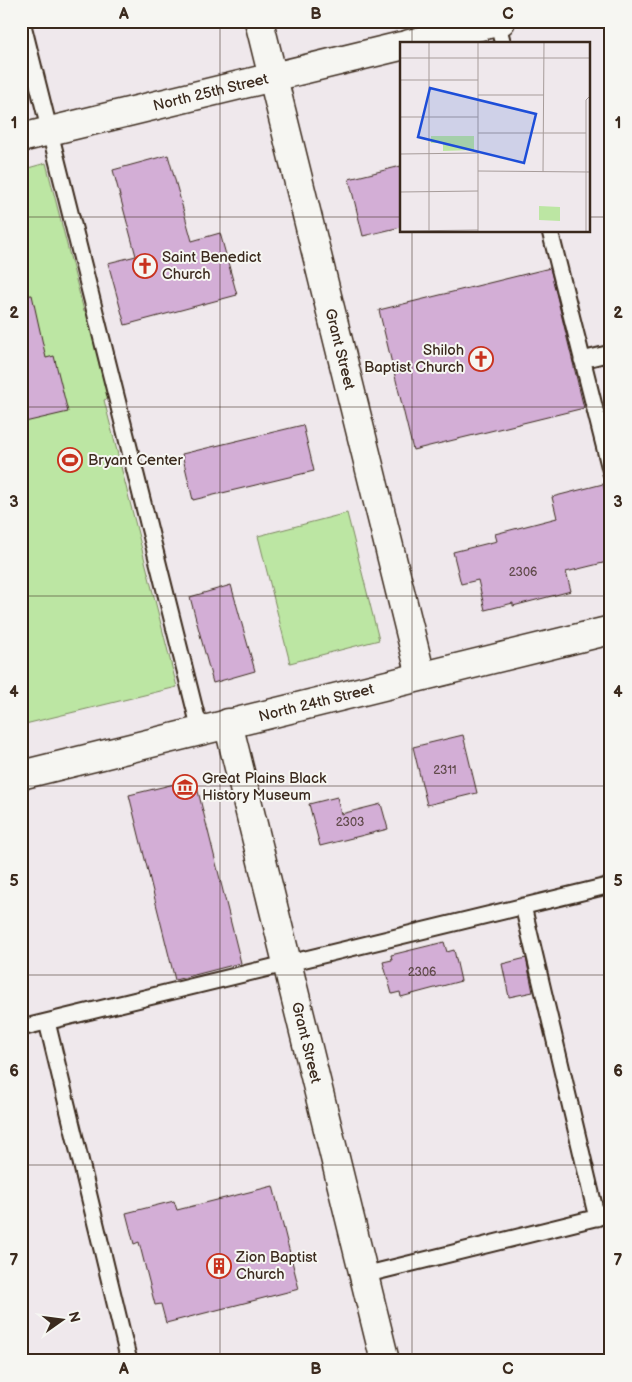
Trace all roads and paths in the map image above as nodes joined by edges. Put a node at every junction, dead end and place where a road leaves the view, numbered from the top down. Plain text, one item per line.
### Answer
1 (22, 21) edge
2 (258, 21) edge
3 (500, 29) edge
4 (421, 42) edge
5 (400, 46) edge
6 (272, 77) junction
7 (50, 131) junction
8 (21, 138) edge
9 (550, 232) edge
10 (611, 353) edge
11 (582, 360) junction
12 (611, 473) edge
13 (611, 630) edge
14 (421, 676) junction
15 (228, 723) junction
16 (200, 730) junction
17 (21, 775) edge
18 (611, 885) edge
19 (523, 906) junction
20 (288, 963) junction
21 (47, 1022) junction
22 (21, 1028) edge
23 (604, 1216) edge
24 (364, 1275) junction
25 (129, 1361) edge
26 (385, 1361) edge

1 - 7 lane
2 - 6 street, Grant Street
3 - 4 street
5 - 6 street, North 25th Street
6 - 7 street, North 25th Street
6 - 14 street, Grant Street
7 - 8 street, North 25th Street
7 - 16 lane
9 - 11 lane
10 - 11 lane
11 - 12 lane
13 - 14 street, North 24th Street
14 - 15 street, North 24th Street
15 - 16 street, North 24th Street
15 - 20 street, Grant Street
16 - 17 street, North 24th Street
18 - 19 lane
19 - 20 lane
19 - 23 lane
20 - 21 lane
20 - 24 street, Grant Street
21 - 22 lane
21 - 25 lane
23 - 24 lane
24 - 26 street, Grant Street

